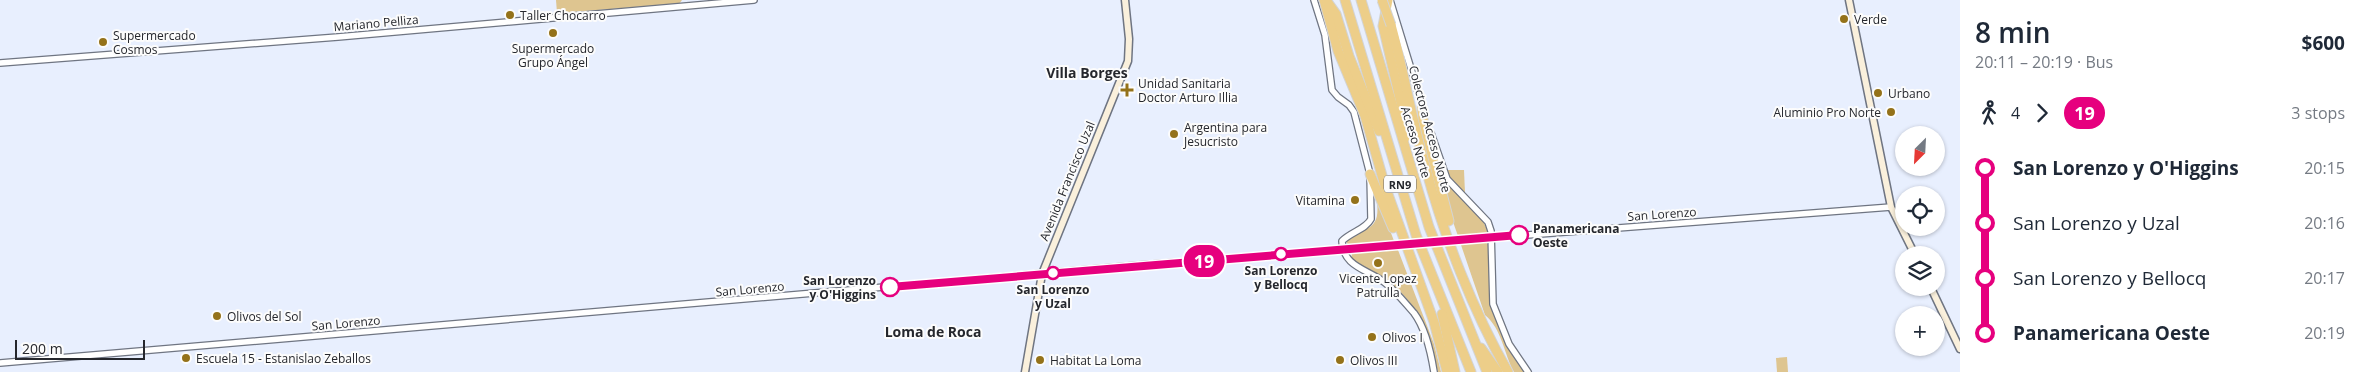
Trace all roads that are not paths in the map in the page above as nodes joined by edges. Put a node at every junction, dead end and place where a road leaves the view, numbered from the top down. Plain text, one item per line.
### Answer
1 (754, 0) edge
2 (1125, 0) edge
3 (1314, 0) edge
4 (1345, 0) edge
5 (1361, 0) edge
6 (1382, 0) edge
7 (1389, 0) edge
8 (1848, 0) edge
9 (1325, 2) edge
10 (0, 64) edge
11 (1422, 107) junction
12 (1404, 146) junction
13 (1394, 166) junction
14 (1370, 174) junction
15 (1891, 207) junction
16 (1491, 237) junction
17 (1910, 246) edge
18 (1343, 249) junction
19 (1042, 274) junction
20 (1418, 282) junction
21 (1436, 289) junction
22 (1935, 296) edge
23 (1477, 309) junction
24 (1472, 336) junction
25 (1441, 349) junction
26 (1960, 349) edge
27 (0, 363) edge
28 (1025, 372) edge
29 (1434, 372) edge
30 (1443, 372) edge
31 (1447, 372) edge
32 (1455, 372) edge
33 (1471, 372) edge
34 (1487, 372) edge
35 (1498, 372) edge
36 (1508, 372) edge
37 (1528, 372) edge

1 - 10 street, Mariano Pelliza
2 - 19 main road, Avenida Francisco Uzal
3 - 14 street
4 - 13 highway, RN9
5 - 12 highway, Acceso Norte / RN9
6 - 23 highway, Colectora Acceso Norte, bridge
7 - 11 street
7 - 12 highway
8 - 15 main road
9 - 13 highway
9 - 20 highway
11 - 16 street
11 - 23 highway
12 - 24 highway, Acceso Norte / RN9
13 - 21 highway, RN9
14 - 18 street
14 - 20 highway
15 - 16 street, San Lorenzo
15 - 17 main road
16 - 18 street, San Lorenzo, bridge
16 - 37 street
18 - 19 street, San Lorenzo
18 - 29 street
19 - 27 street, San Lorenzo
19 - 28 main road, Avenida Francisco Uzal
20 - 25 highway
21 - 32 highway
21 - 33 highway, RN9
22 - 26 main road
23 - 36 highway, Colectora Acceso Norte
24 - 34 highway, Acceso Norte / RN9
24 - 35 highway
25 - 30 highway
25 - 31 highway

